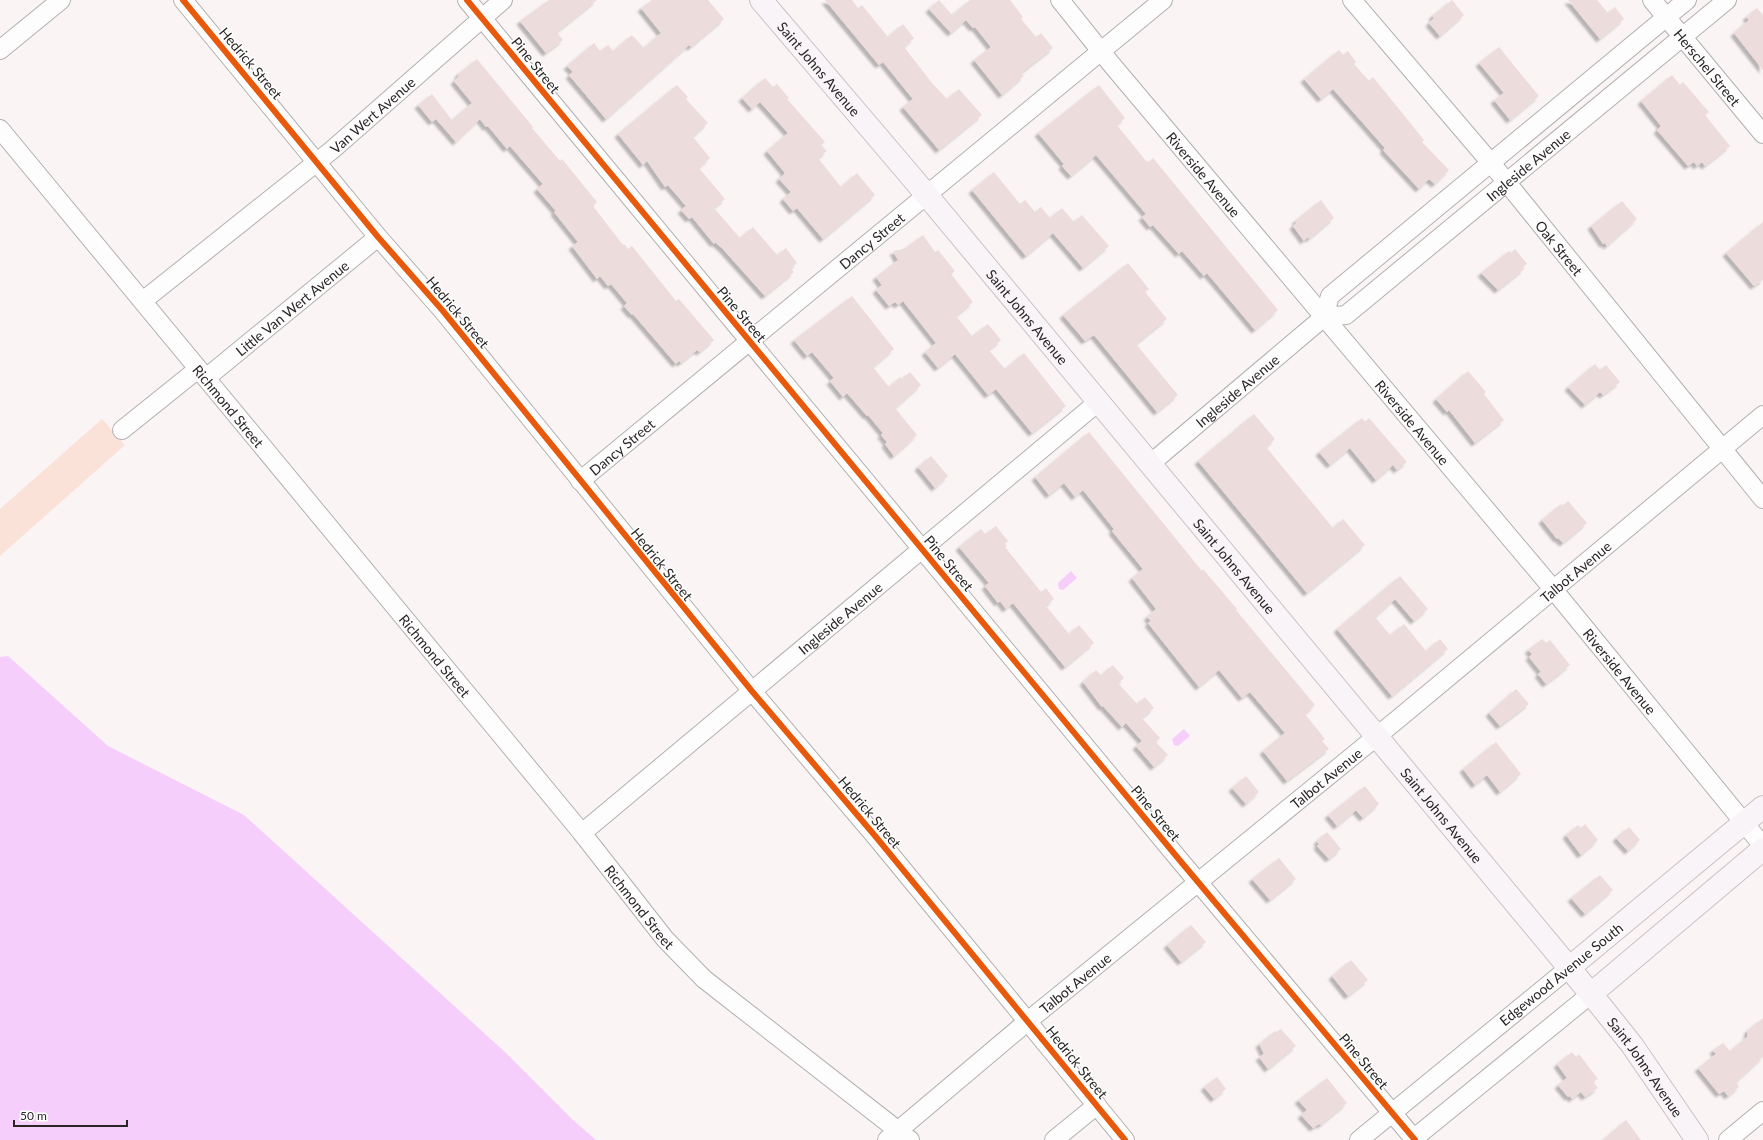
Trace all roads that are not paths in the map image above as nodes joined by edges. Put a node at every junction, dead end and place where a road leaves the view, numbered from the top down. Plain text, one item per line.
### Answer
1 (61, 0) edge
2 (183, 0) edge
3 (467, 0) edge
4 (503, 0) edge
5 (761, 0) edge
6 (1060, 0) edge
7 (1163, 0) edge
8 (1352, 0) edge
9 (1652, 0) edge
10 (1687, 0) edge
11 (1727, 0) edge
12 (482, 17) junction
13 (1666, 17) junction
14 (1682, 37) junction
15 (0, 50) edge
16 (1102, 51) junction
17 (0, 128) edge
18 (1763, 134) edge
19 (317, 161) junction
20 (1491, 163) junction
21 (1506, 182) junction
22 (926, 195) junction
23 (378, 237) junction
24 (144, 300) junction
25 (1324, 317) junction
26 (750, 342) junction
27 (202, 373) junction
28 (1098, 402) junction
29 (1763, 415) edge
30 (122, 430) dead end
31 (1723, 448) junction
32 (1150, 464) junction
33 (580, 481) junction
34 (1763, 499) edge
35 (922, 549) junction
36 (1553, 589) junction
37 (751, 690) junction
38 (1376, 735) junction
39 (1763, 807) edge
40 (1744, 824) junction
41 (582, 833) junction
42 (1763, 846) edge
43 (1763, 849) edge
44 (1199, 882) junction
45 (1569, 968) junction
46 (1591, 994) junction
47 (1028, 1022) junction
48 (1097, 1105) junction
49 (1763, 1111) edge
50 (1392, 1112) junction
51 (899, 1137) edge
52 (1054, 1140) edge
53 (1125, 1140) edge
54 (1359, 1140) edge
55 (1414, 1140) edge
56 (1698, 1140) edge
57 (1728, 1140) edge

1 - 15 street
2 - 19 street, Hedrick Street
3 - 12 street, Pine Street
4 - 12 street, Van Wert Avenue
5 - 22 main road, Saint Johns Avenue
6 - 16 street, Riverside Avenue
7 - 16 street, Dancy Street
8 - 20 street, Oak Street
9 - 13 street, Herschel Street
10 - 13 street, Ingleside Avenue
11 - 14 street, Ingleside Avenue
12 - 19 street, Van Wert Avenue
12 - 26 street, Pine Street
13 - 14 street, Herschel Street
13 - 20 street, Ingleside Avenue
14 - 18 street, Herschel Street
14 - 21 street, Ingleside Avenue
16 - 22 street, Dancy Street
16 - 25 street, Riverside Avenue
17 - 24 street, Richmond Street
19 - 23 street, Hedrick Street
19 - 24 street, Van Wert Avenue
20 - 21 street, Oak Street
20 - 25 street, Ingleside Avenue
21 - 25 street, Ingleside Avenue
21 - 31 street, Oak Street
22 - 26 street, Dancy Street
22 - 28 main road, Saint Johns Avenue
23 - 27 street, Little Van Wert Avenue
23 - 33 street, Hedrick Street
24 - 27 street, Richmond Street
25 - 32 street, Ingleside Avenue
25 - 36 street, Riverside Avenue
26 - 33 street, Dancy Street
26 - 35 street, Pine Street
27 - 30 street
27 - 41 street, Richmond Street
28 - 32 main road, Saint Johns Avenue
28 - 35 street, Ingleside Avenue
29 - 31 street, Talbot Avenue
31 - 34 street, Oak Street
31 - 36 street, Talbot Avenue
32 - 38 main road, Saint Johns Avenue
33 - 37 street, Hedrick Street
35 - 37 street, Ingleside Avenue
35 - 44 street, Pine Street
36 - 38 street, Talbot Avenue
36 - 40 street, Riverside Avenue
37 - 41 street, Ingleside Avenue
37 - 47 street, Hedrick Street
38 - 44 street, Talbot Avenue
38 - 45 main road, Saint Johns Avenue
39 - 40 main road, Edgewood Avenue South
40 - 42 street, Riverside Avenue
40 - 45 main road, Edgewood Avenue South
41 - 51 street, Richmond Street
43 - 46 main road
44 - 47 street, Talbot Avenue
44 - 50 street, Pine Street
45 - 46 main road, Saint Johns Avenue
45 - 50 street, Edgewood Avenue South
46 - 55 street
46 - 56 main road, Saint Johns Avenue
47 - 48 street, Hedrick Street
47 - 51 street, Talbot Avenue
48 - 52 street
48 - 53 street, Hedrick Street
49 - 57 street
50 - 54 street, Edgewood Avenue South
50 - 55 street, Pine Street

